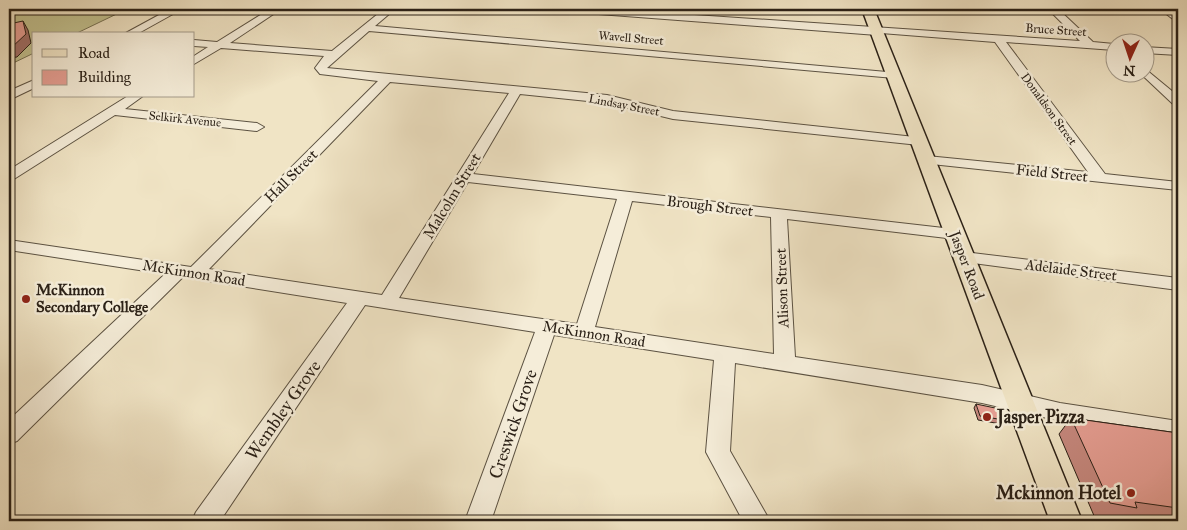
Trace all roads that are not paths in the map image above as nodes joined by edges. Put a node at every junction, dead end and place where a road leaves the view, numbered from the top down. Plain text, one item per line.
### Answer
1 (177, 9) edge
2 (276, 9) edge
3 (390, 9) edge
4 (572, 9) edge
5 (868, 9) edge
6 (1053, 9) edge
7 (1171, 10) edge
8 (1178, 20) edge
9 (366, 28) junction
10 (877, 31) junction
11 (133, 32) edge
12 (998, 39) junction
13 (195, 43) edge
14 (219, 45) junction
15 (1091, 46) junction
16 (1104, 47) edge
17 (1154, 51) edge
18 (1178, 52) edge
19 (334, 54) junction
20 (195, 60) edge
21 (894, 76) junction
22 (387, 78) junction
23 (1154, 80) edge
24 (32, 84) edge
25 (516, 90) junction
26 (9, 96) edge
27 (134, 98) edge
28 (1178, 102) edge
29 (113, 111) junction
30 (257, 127) dead end
31 (923, 150) junction
32 (9, 176) edge
33 (464, 177) junction
34 (1100, 178) junction
35 (1178, 186) edge
36 (626, 196) junction
37 (779, 214) junction
38 (955, 234) junction
39 (9, 245) edge
40 (964, 257) junction
41 (187, 272) junction
42 (1178, 284) edge
43 (360, 298) junction
44 (387, 302) junction
45 (547, 327) junction
46 (584, 332) junction
47 (725, 354) junction
48 (785, 363) junction
49 (1020, 404) junction
50 (1178, 431) edge
51 (9, 434) edge
52 (205, 521) edge
53 (478, 521) edge
54 (757, 521) edge
55 (1066, 521) edge

1 - 11 street
2 - 14 street
3 - 9 street
4 - 10 street, Bruce Street
5 - 10 main road, Jasper Road
6 - 15 street
7 - 8 street
9 - 19 street
9 - 21 street, Wavell Street
10 - 12 street, Bruce Street
10 - 21 main road, Jasper Road
12 - 15 street, Bruce Street
12 - 34 street, Donaldson Street
13 - 14 street
14 - 19 street
14 - 20 street
15 - 16 street, Bruce Street
17 - 18 street
19 - 22 street, Lindsay Street
21 - 31 main road, Jasper Road
22 - 25 street, Lindsay Street
22 - 41 street, Hall Street
23 - 28 street
24 - 26 street
25 - 31 street, Lindsay Street
25 - 33 street, Malcolm Street
27 - 29 street
29 - 30 street, Selkirk Avenue
29 - 32 street
31 - 34 street, Field Street
31 - 38 main road, Jasper Road
33 - 36 street, Brough Street
33 - 44 street, Malcolm Street
34 - 35 street, Field Street
36 - 37 street, Brough Street
36 - 46 street
37 - 38 street, Brough Street
37 - 48 street, Alison Street
38 - 40 main road, Jasper Road
39 - 41 street, McKinnon Road
40 - 42 street, Adelaide Street
40 - 49 main road, Jasper Road
41 - 43 street, McKinnon Road
41 - 51 street, Hall Street
43 - 44 street, McKinnon Road
43 - 52 street, Wembley Grove
44 - 45 street, McKinnon Road
45 - 46 street, McKinnon Road
45 - 53 street, Creswick Grove
46 - 47 street, McKinnon Road
47 - 48 street, McKinnon Road
47 - 54 street
48 - 49 street, McKinnon Road
49 - 50 street, McKinnon Road
49 - 55 main road, Jasper Road

